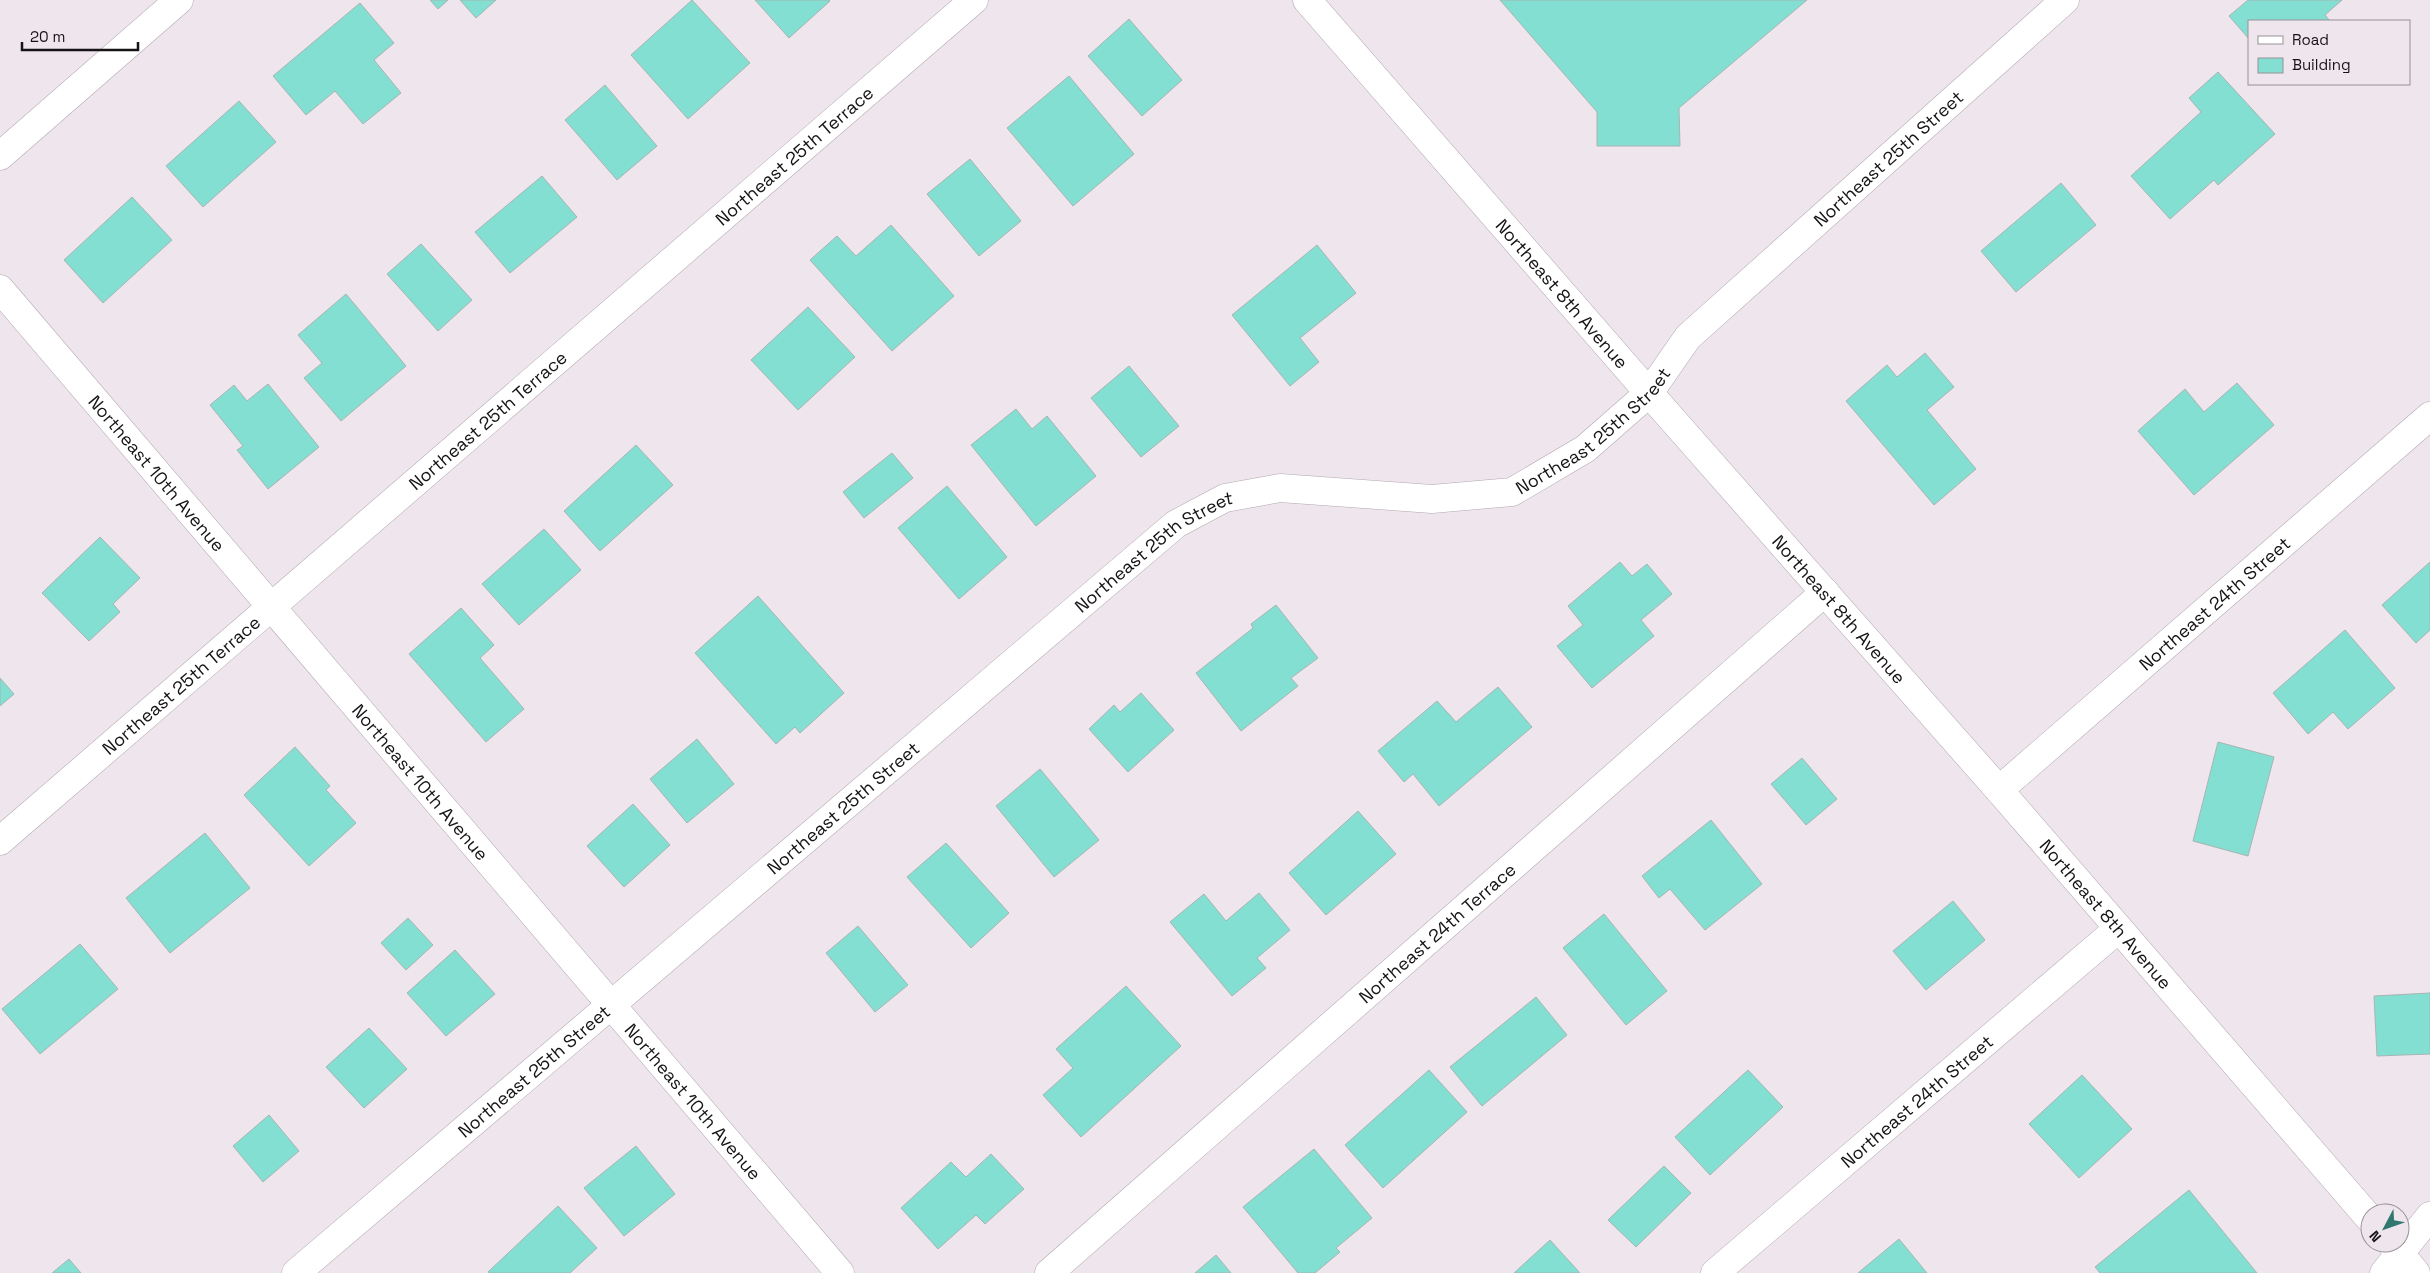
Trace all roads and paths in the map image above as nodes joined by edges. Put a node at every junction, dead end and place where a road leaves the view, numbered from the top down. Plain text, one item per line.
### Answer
1 (178, 0) edge
2 (974, 0) edge
3 (1307, 0) edge
4 (2065, 0) edge
5 (0, 156) edge
6 (0, 289) edge
7 (1649, 393) junction
8 (2430, 416) edge
9 (1824, 592) junction
10 (272, 606) junction
11 (1999, 790) junction
12 (0, 841) edge
13 (2118, 929) junction
14 (609, 1005) junction
15 (2360, 1207) edge
16 (2430, 1216) edge
17 (2398, 1261) edge
18 (296, 1273) edge
19 (840, 1273) edge
20 (1049, 1273) edge
21 (1715, 1273) edge

1 - 5 street
2 - 10 street, Northeast 25th Terrace
3 - 7 street, Northeast 8th Avenue
4 - 7 street, Northeast 25th Street
6 - 10 street, Northeast 10th Avenue
7 - 9 street, Northeast 8th Avenue
7 - 14 street, Northeast 25th Street
8 - 11 street, Northeast 24th Street
9 - 11 street, Northeast 8th Avenue
9 - 20 street, Northeast 24th Terrace
10 - 12 street, Northeast 25th Terrace
10 - 14 street, Northeast 10th Avenue
11 - 13 street, Northeast 8th Avenue
13 - 15 street, Northeast 8th Avenue
13 - 21 street, Northeast 24th Street
14 - 18 street, Northeast 25th Street
14 - 19 street, Northeast 10th Avenue
16 - 17 street

